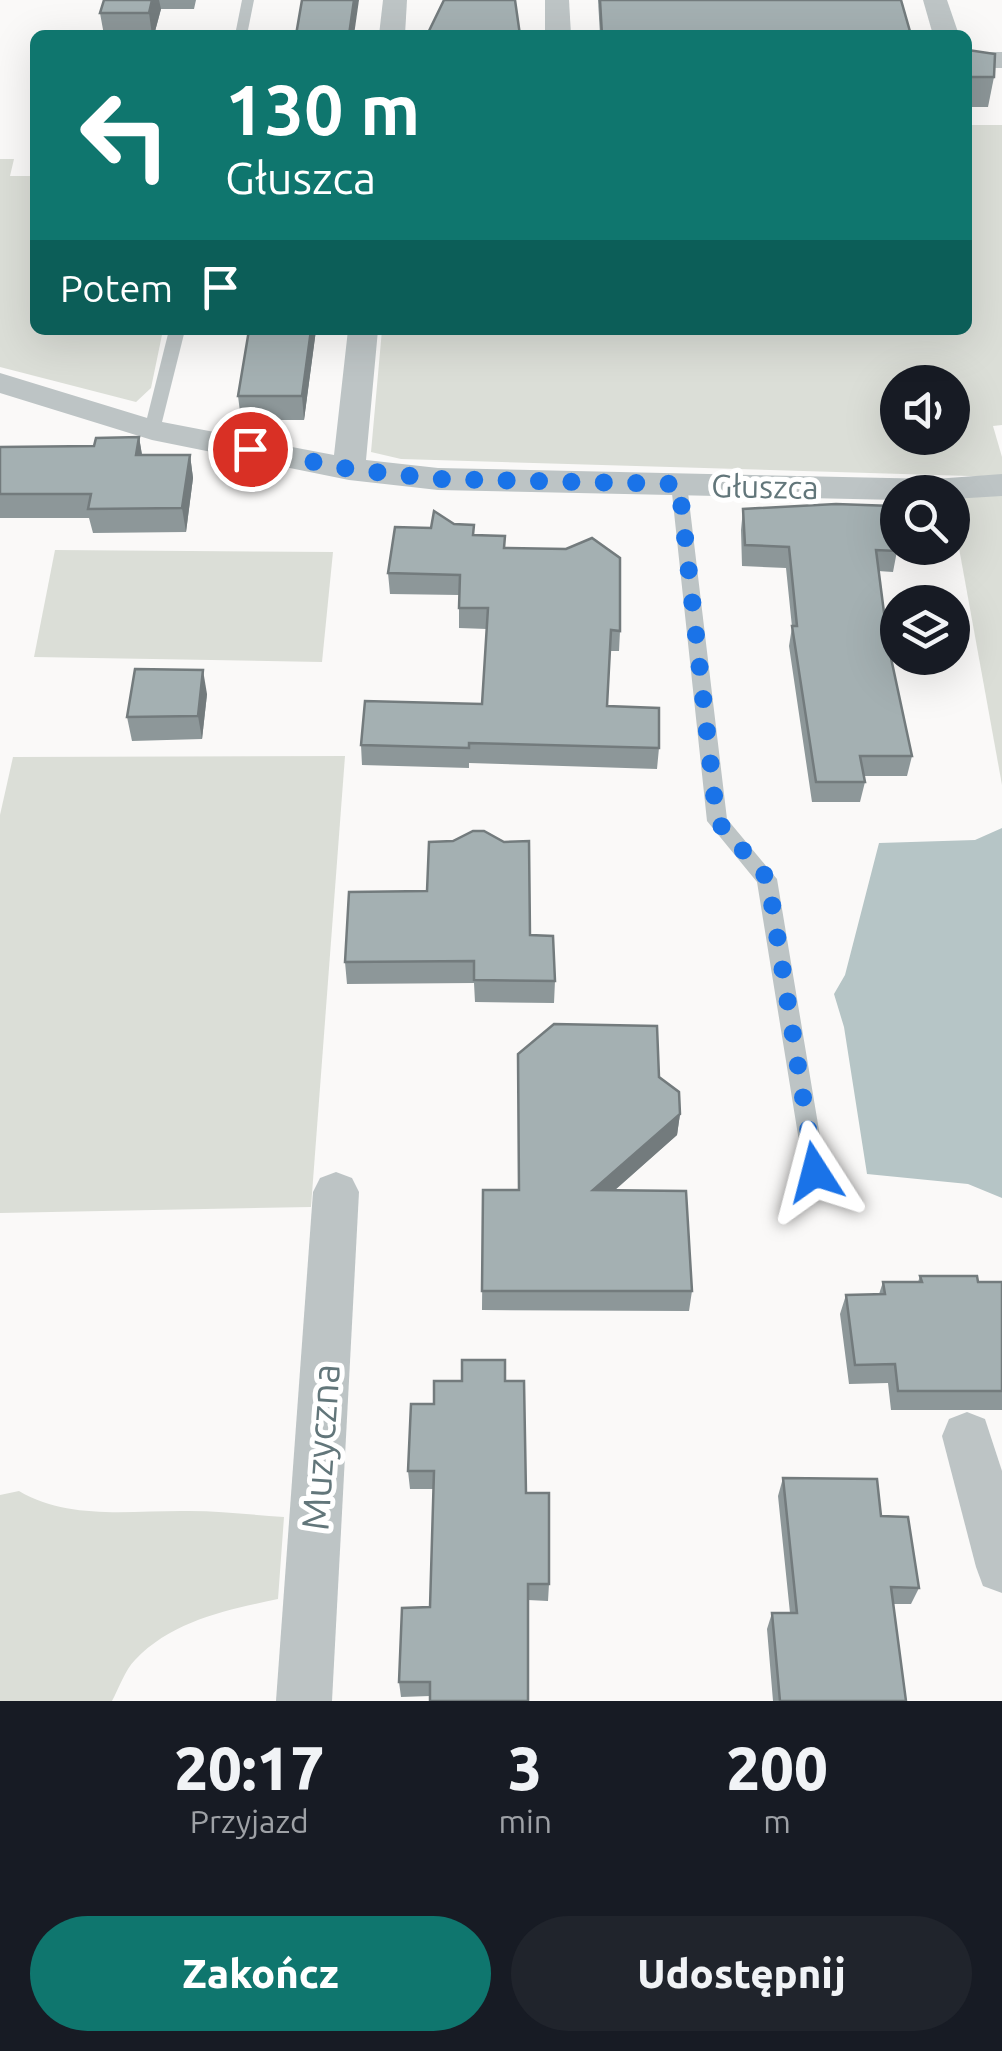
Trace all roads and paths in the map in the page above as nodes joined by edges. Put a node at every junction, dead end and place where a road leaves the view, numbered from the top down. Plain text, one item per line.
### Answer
1 (248, 0) edge
2 (396, 0) edge
3 (556, 0) edge
4 (935, 0) edge
5 (242, 30) edge
6 (393, 30) edge
7 (558, 30) edge
8 (944, 30) edge
9 (972, 60) edge
10 (1002, 60) edge
11 (175, 335) edge
12 (362, 335) edge
13 (0, 383) edge
14 (152, 430) junction
15 (349, 469) junction
16 (679, 484) junction
17 (1002, 485) edge
18 (815, 1172) dead end
19 (336, 1192) dead end
20 (968, 1436) dead end
21 (1000, 1546) edge
22 (304, 1701) edge

1 - 5 lane
2 - 6 street
3 - 7 street
4 - 8 street
9 - 10 street
11 - 14 lane
12 - 15 street
13 - 14 street, Głuszca
14 - 15 street, Głuszca
15 - 16 street, Głuszca
16 - 17 street, Głuszca
16 - 18 lane
19 - 22 street, Muzyczna
20 - 21 street

